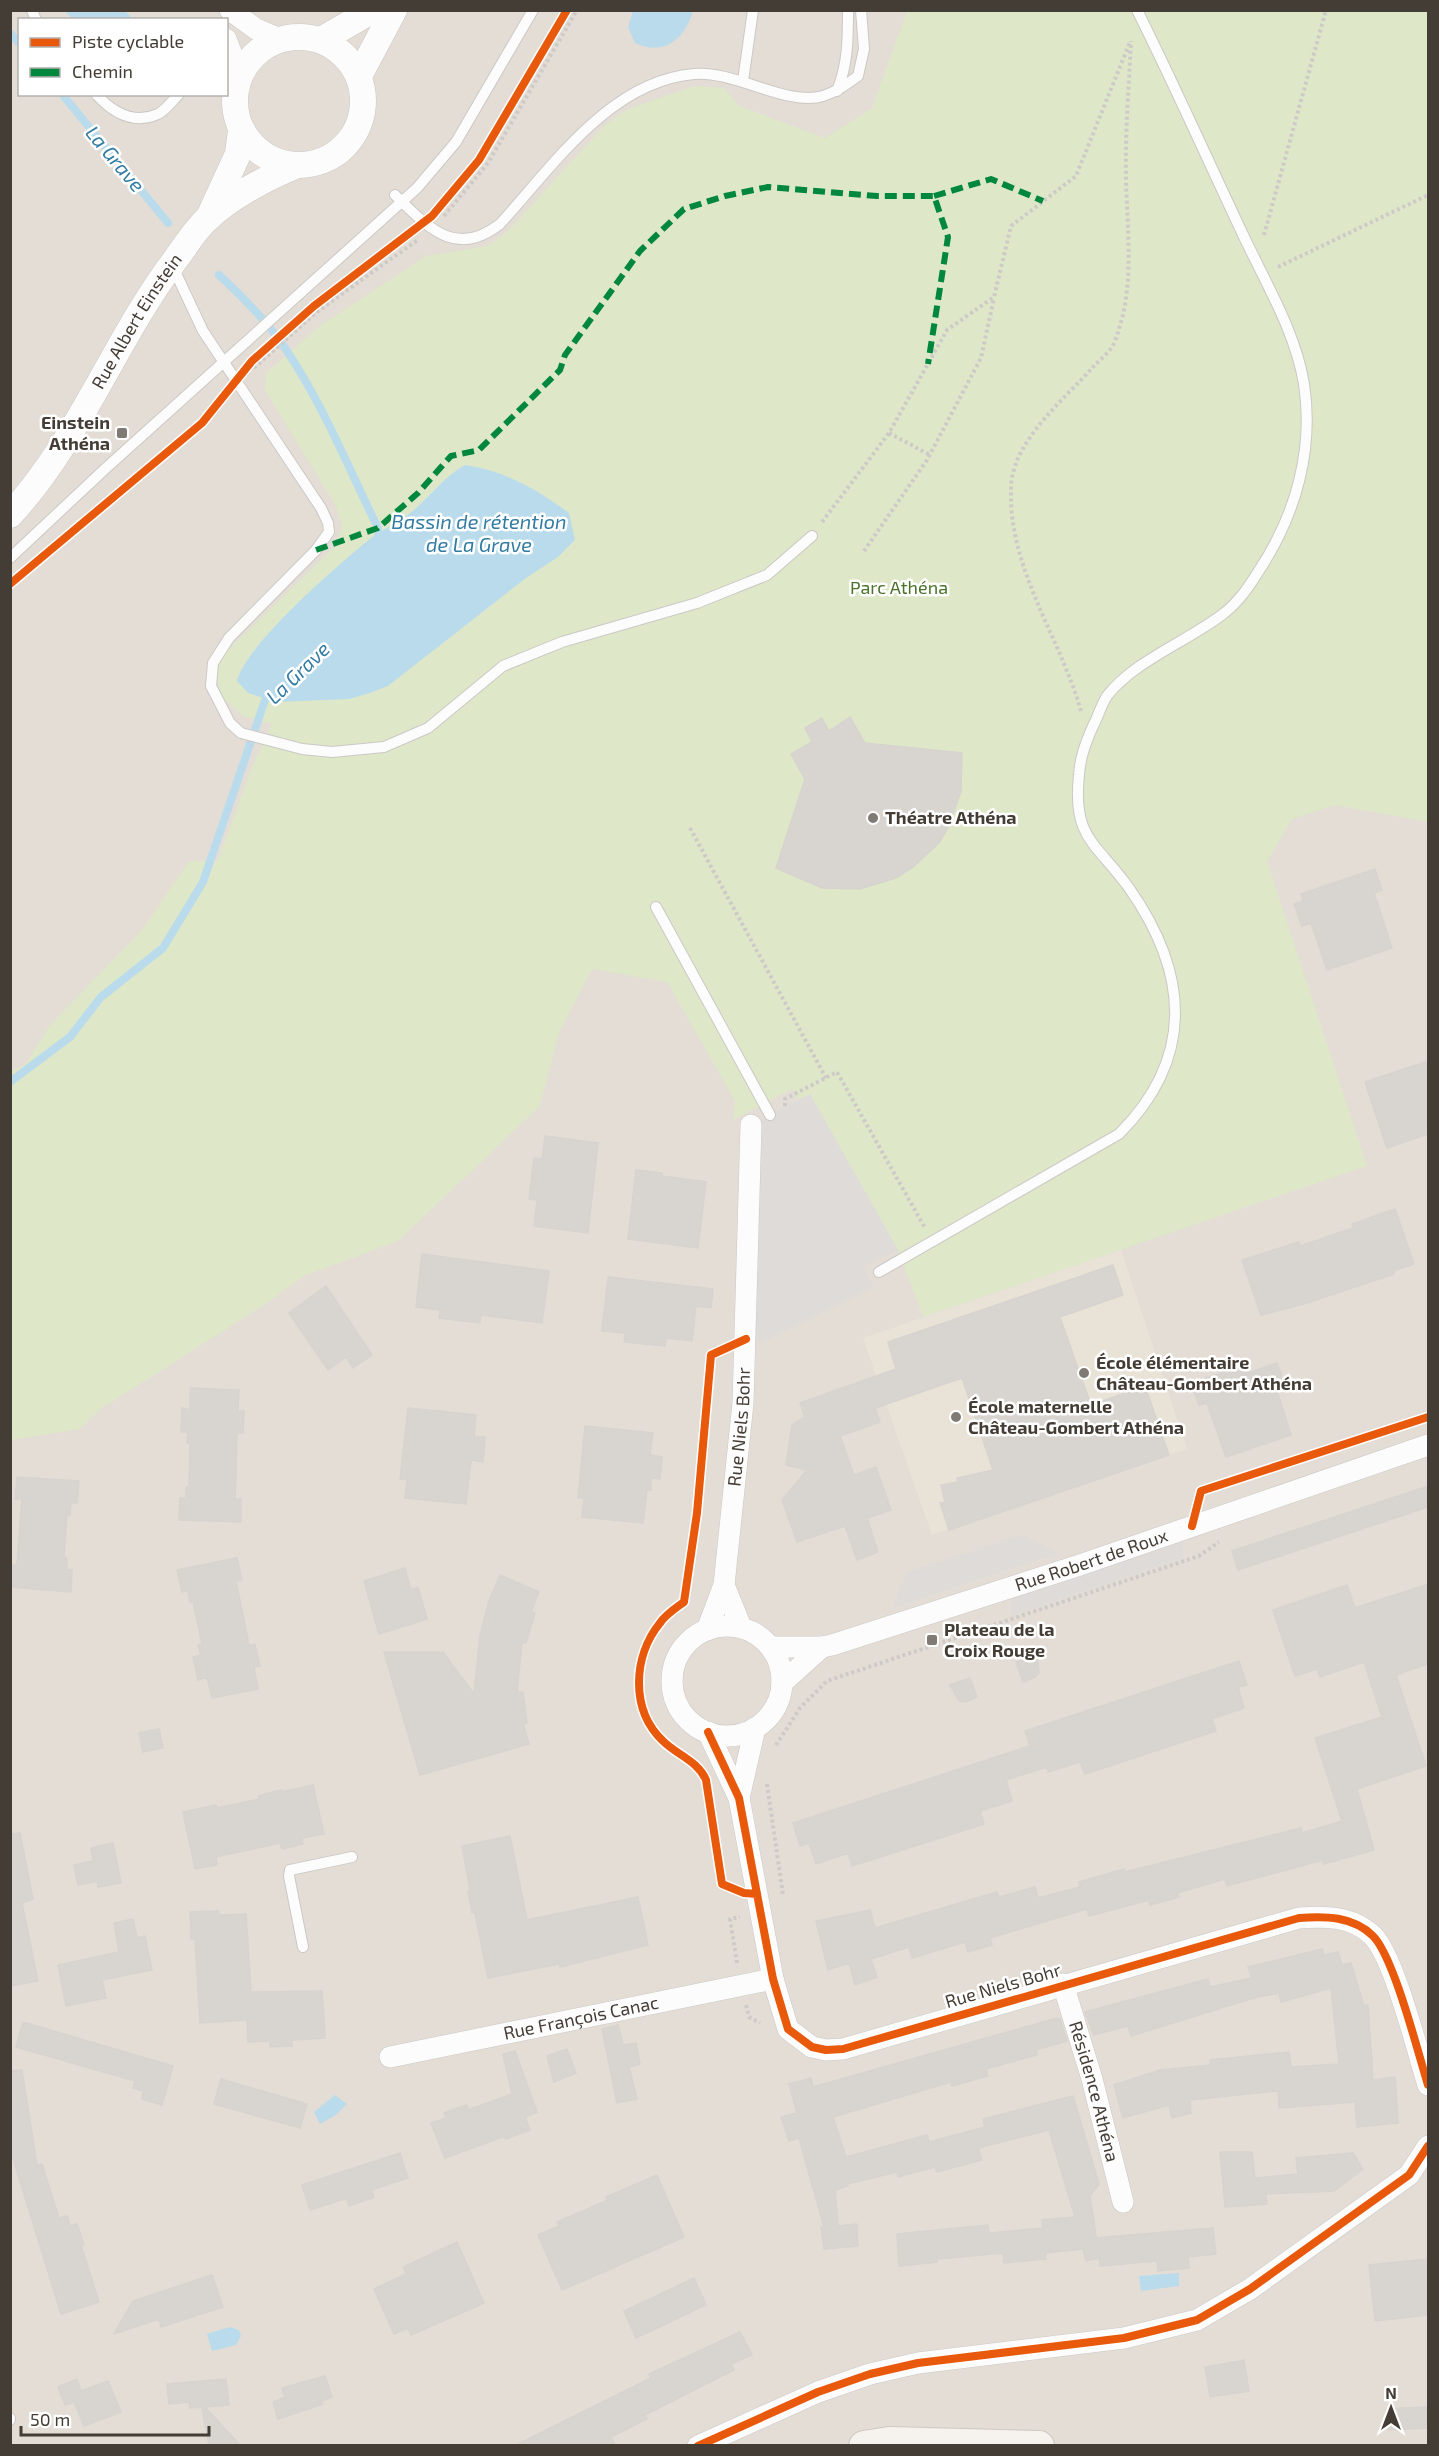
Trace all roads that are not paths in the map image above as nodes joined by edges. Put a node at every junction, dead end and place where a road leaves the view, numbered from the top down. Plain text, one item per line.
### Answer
1 (230, 10) edge
2 (374, 10) edge
3 (394, 10) edge
4 (533, 10) edge
5 (753, 10) edge
6 (848, 10) edge
7 (861, 10) edge
8 (1137, 10) edge
9 (280, 39) junction
10 (321, 40) junction
11 (228, 44) edge
12 (359, 76) junction
13 (742, 81) junction
14 (236, 84) junction
15 (837, 91) junction
16 (98, 96) edge
17 (177, 96) edge
18 (241, 131) junction
19 (295, 166) junction
20 (398, 198) junction
21 (208, 218) junction
22 (172, 264) junction
23 (224, 362) junction
24 (10, 515) edge
25 (812, 536) road end
26 (10, 558) edge
27 (656, 907) dead end
28 (770, 1115) dead end
29 (751, 1125) dead end
30 (879, 1272) dead end
31 (1428, 1445) edge
32 (724, 1585) junction
33 (741, 1628) junction
34 (707, 1630) junction
35 (771, 1647) junction
36 (822, 1647) junction
37 (782, 1683) junction
38 (755, 1728) junction
39 (708, 1732) junction
40 (739, 1798) junction
41 (352, 1857) dead end
42 (303, 1947) dead end
43 (773, 1979) junction
44 (1063, 1984) junction
45 (390, 2057) dead end
46 (1428, 2085) edge
47 (1428, 2146) edge
48 (1123, 2202) dead end
49 (698, 2445) edge
50 (864, 2445) edge
51 (1039, 2445) edge

1 - 9 street
2 - 10 street
3 - 12 street
4 - 20 lane
5 - 13 lane
6 - 15 lane
7 - 15 lane
8 - 30 lane
9 - 10 street
9 - 14 street
10 - 12 street
11 - 14 street
12 - 19 street
13 - 15 lane
13 - 20 lane
14 - 18 street
16 - 17 lane
18 - 19 street
18 - 21 street, Rue Albert Einstein
19 - 21 street, Rue Albert Einstein
20 - 23 lane
21 - 22 street, Rue Albert Einstein
22 - 23 lane
22 - 24 street, Rue Albert Einstein
23 - 25 lane
23 - 26 lane
27 - 28 lane
29 - 32 street, Rue Niels Bohr
31 - 36 street, Rue Robert de Roux
32 - 33 street, Rue Niels Bohr
32 - 34 street, Rue Niels Bohr
33 - 34 street
33 - 35 street
34 - 39 street
35 - 36 street, Rue Robert de Roux
35 - 37 street
36 - 37 street, Rue Robert de Roux
37 - 38 street
38 - 39 street
38 - 40 street, Rue Niels Bohr
39 - 40 street, Rue Niels Bohr
40 - 43 street, Rue Niels Bohr
41 - 42 lane
43 - 44 street, Rue Niels Bohr
43 - 45 street, Rue François Canac
44 - 46 street, Rue Niels Bohr
44 - 48 street, Résidence Athéna
47 - 49 street
50 - 51 main road

